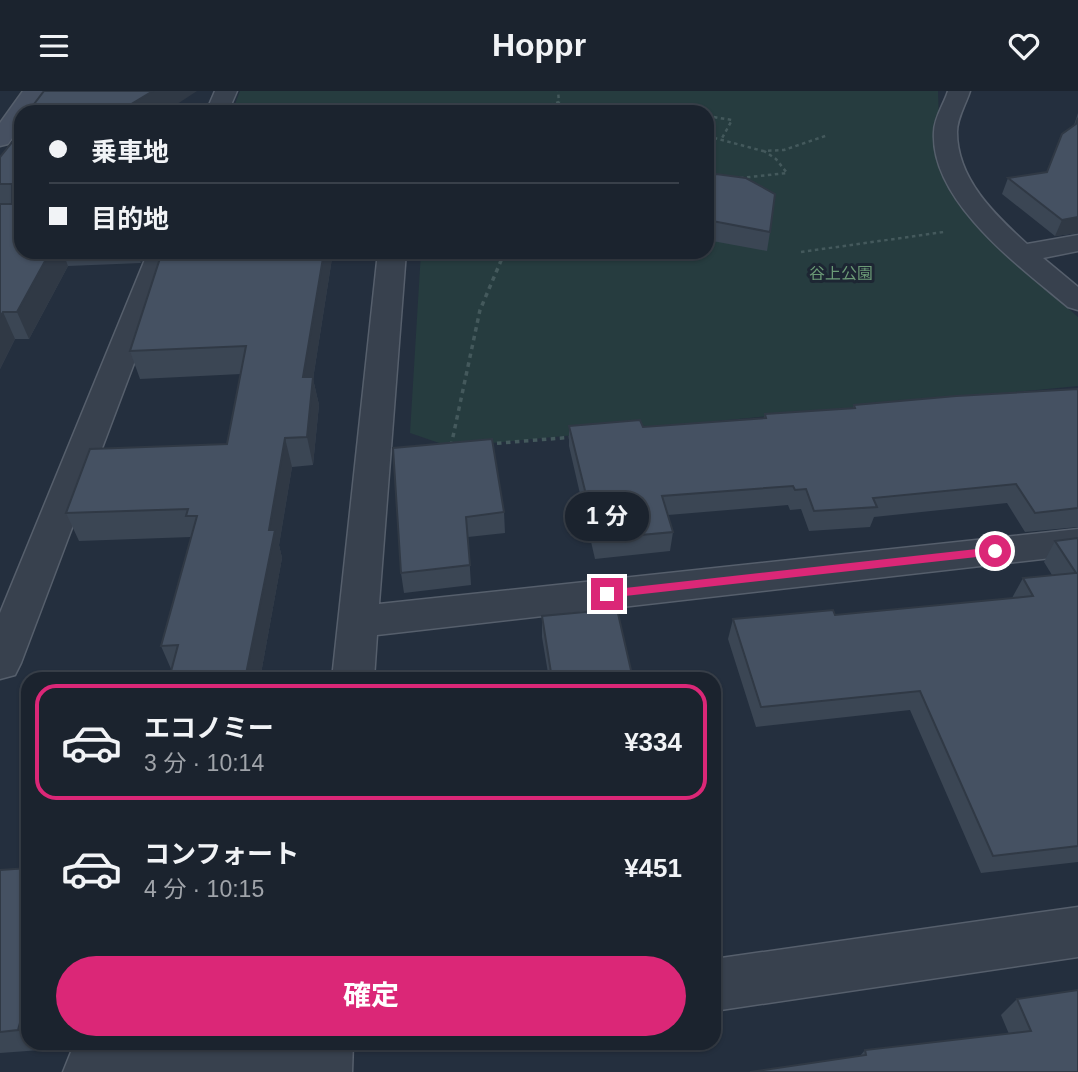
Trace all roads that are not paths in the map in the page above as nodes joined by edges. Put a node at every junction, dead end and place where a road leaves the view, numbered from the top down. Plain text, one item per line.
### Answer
1 (959, 91) edge
2 (14, 119) edge
3 (0, 139) edge
4 (1078, 243) edge
5 (1023, 253) junction
6 (159, 259) edge
7 (391, 259) edge
8 (1078, 301) edge
9 (1078, 542) edge
10 (358, 622) junction
11 (0, 663) edge
12 (354, 672) edge
13 (1078, 932) edge
14 (721, 984) edge
15 (257, 1050) edge
16 (326, 1050) edge
17 (91, 1072) edge
18 (324, 1072) edge

1 - 5 street
2 - 3 street
4 - 5 street
5 - 8 street
6 - 11 street
7 - 10 street
9 - 10 street
10 - 12 street
13 - 14 street
15 - 17 street
16 - 18 street

